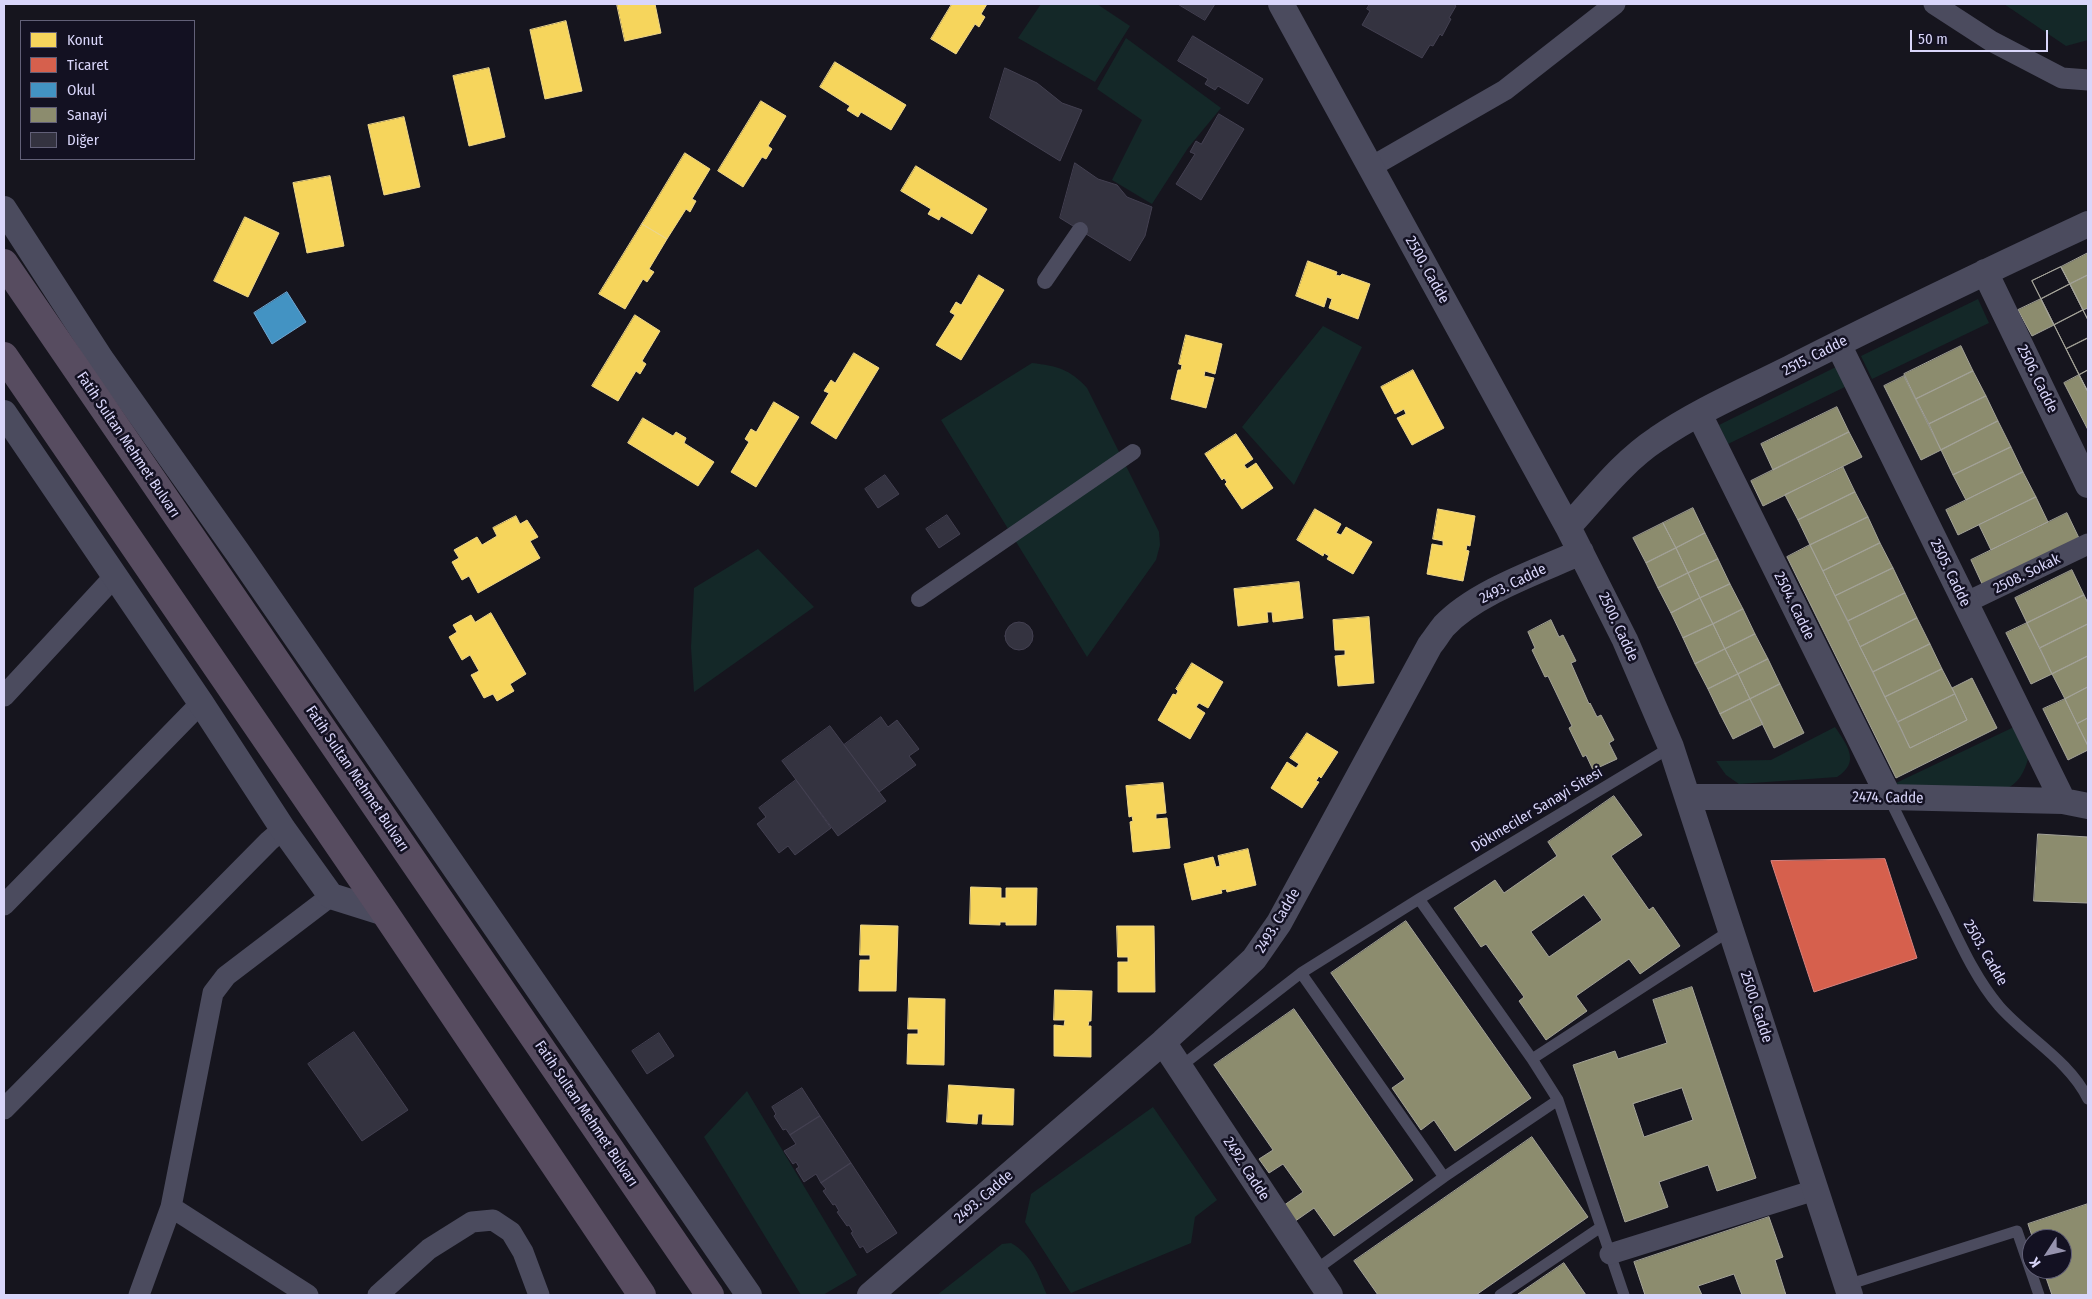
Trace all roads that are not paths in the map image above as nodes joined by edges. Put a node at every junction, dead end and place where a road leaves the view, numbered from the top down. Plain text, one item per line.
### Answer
1 (1281, 4) edge
2 (1615, 4) edge
3 (1934, 4) edge
4 (2088, 80) edge
5 (1371, 167) junction
6 (4, 209) edge
7 (2088, 224) edge
8 (1080, 230) dead end
9 (4, 264) edge
10 (1985, 272) junction
11 (1045, 281) dead end
12 (1838, 344) junction
13 (4, 356) edge
14 (4, 413) edge
15 (1700, 414) junction
16 (1133, 452) dead end
17 (2088, 485) edge
18 (1568, 527) junction
19 (2088, 544) edge
20 (1582, 552) junction
21 (115, 576) junction
22 (919, 599) dead end
23 (1965, 603) junction
24 (4, 696) edge
25 (201, 703) junction
26 (1671, 747) junction
27 (1688, 797) junction
28 (1888, 797) junction
29 (2063, 802) junction
30 (2088, 806) edge
31 (283, 829) junction
32 (331, 896) junction
33 (1419, 899) junction
34 (4, 905) edge
35 (385, 913) junction
36 (1731, 930) junction
37 (1301, 973) junction
38 (1163, 1042) junction
39 (1532, 1059) junction
40 (1180, 1067) junction
41 (2088, 1099) edge
42 (1558, 1100) junction
43 (4, 1109) edge
44 (1444, 1177) junction
45 (1815, 1190) junction
46 (171, 1207) junction
47 (1601, 1227) junction
48 (1610, 1254) junction
49 (1313, 1271) junction
50 (1849, 1290) edge
51 (139, 1295) edge
52 (308, 1295) edge
53 (378, 1295) edge
54 (538, 1295) edge
55 (642, 1295) edge
56 (710, 1295) edge
57 (749, 1295) edge
58 (870, 1295) edge
59 (1330, 1295) edge
60 (1500, 1295) edge
61 (1624, 1295) edge
62 (2039, 1295) edge

1 - 5 street, 2500. Cadde
2 - 5 street
3 - 4 street
5 - 18 street, 2500. Cadde
6 - 57 street
7 - 10 street, 2515. Cadde
8 - 11 street
9 - 56 highway, Fatih Sultan Mehmet Bulvarı
10 - 12 street, 2515. Cadde
10 - 17 street, 2506. Cadde
12 - 15 street, 2515. Cadde
12 - 23 street, 2505. Cadde
13 - 35 highway
14 - 21 street
15 - 18 street, 2515. Cadde
15 - 28 street, 2504. Cadde
16 - 22 street
18 - 20 street, 2500. Cadde
19 - 23 street, 2508. Sokak
20 - 26 street, 2500. Cadde
20 - 38 street, 2493. Cadde
21 - 24 street
21 - 25 street
23 - 29 street, 2505. Cadde
25 - 31 street
25 - 34 street
26 - 27 street, 2500. Cadde
26 - 33 lane, Dökmeciler Sanayi Sitesi
27 - 28 street, 2474. Cadde
27 - 36 street, 2500. Cadde
28 - 29 street, 2474. Cadde
28 - 41 lane, 2503. Cadde
29 - 30 street, 2474. Cadde
31 - 32 street
31 - 43 street
32 - 35 street
32 - 46 street
33 - 37 lane, Dökmeciler Sanayi Sitesi
33 - 39 lane
35 - 55 highway
36 - 39 lane
36 - 45 street, 2500. Cadde
37 - 40 lane, Dökmeciler Sanayi Sitesi
37 - 44 lane
38 - 40 street, 2492. Cadde
38 - 58 street, 2493. Cadde
39 - 42 lane
40 - 49 street, 2492. Cadde
42 - 44 lane
42 - 47 lane
44 - 49 lane
45 - 48 street
45 - 50 street, 2500. Cadde
46 - 51 street
46 - 52 street
47 - 48 lane
47 - 60 lane
48 - 61 lane
49 - 59 street, 2492. Cadde
50 - 62 lane
53 - 54 street

